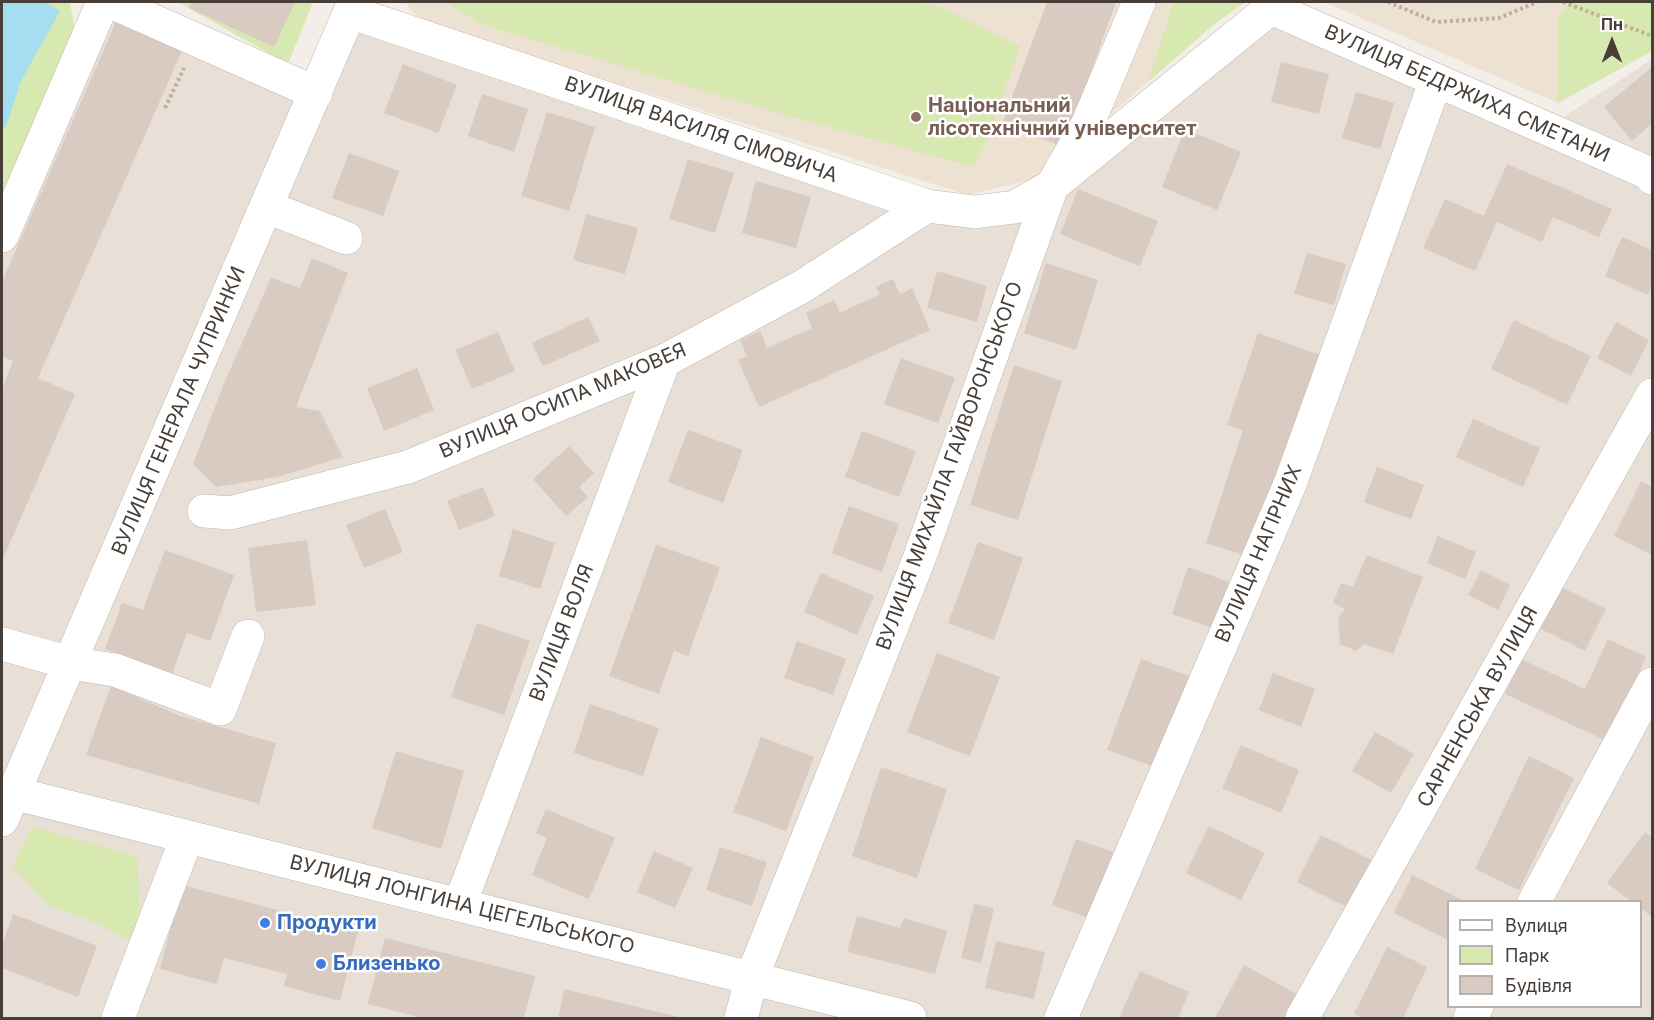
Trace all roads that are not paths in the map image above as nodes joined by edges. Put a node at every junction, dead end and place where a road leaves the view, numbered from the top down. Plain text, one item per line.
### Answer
1 (103, 2) edge
2 (111, 2) edge
3 (1139, 2) edge
4 (352, 7) edge
5 (1436, 80) junction
6 (316, 93) junction
7 (1653, 178) edge
8 (1052, 186) junction
9 (927, 206) junction
10 (267, 207) junction
11 (2, 236) edge
12 (346, 238) dead end
13 (664, 361) junction
14 (1653, 395) edge
15 (204, 512) dead end
16 (248, 636) dead end
17 (2, 644) edge
18 (70, 663) junction
19 (1653, 684) edge
20 (7, 807) edge
21 (187, 837) junction
22 (1535, 900) edge
23 (460, 904) junction
24 (752, 977) junction
25 (118, 1018) edge
26 (741, 1018) edge
27 (910, 1018) edge
28 (1061, 1018) edge
29 (1302, 1018) edge

1 - 11 street
2 - 6 street
3 - 8 street, ВУЛИЦЯ МИХАЙЛА ГАЙВОРОНСЬКОГО
4 - 6 street, ВУЛИЦЯ ГЕНЕРАЛА ЧУПРИНКИ
4 - 9 street, ВУЛИЦЯ ВАСИЛЯ СІМОВИЧА
5 - 7 street, ВУЛИЦЯ БЕДРЖИХА СМЕТАНИ
5 - 8 street, ВУЛИЦЯ БЕДРЖИХА СМЕТАНИ
5 - 28 street, ВУЛИЦЯ НАГІРНИХ
6 - 10 street, ВУЛИЦЯ ГЕНЕРАЛА ЧУПРИНКИ
8 - 9 street, ВУЛИЦЯ ВАСИЛЯ СІМОВИЧА
8 - 24 street, ВУЛИЦЯ МИХАЙЛА ГАЙВОРОНСЬКОГО
9 - 13 street, ВУЛИЦЯ ОСИПА МАКОВЕЯ
10 - 12 street
10 - 18 street, ВУЛИЦЯ ГЕНЕРАЛА ЧУПРИНКИ
13 - 15 street, ВУЛИЦЯ ОСИПА МАКОВЕЯ
13 - 23 street, ВУЛИЦЯ ВОЛЯ
14 - 29 street, САРНЕНСЬКА ВУЛИЦЯ
16 - 18 street
17 - 18 street
18 - 20 street, ВУЛИЦЯ ГЕНЕРАЛА ЧУПРИНКИ
19 - 22 street
20 - 21 street, ВУЛИЦЯ ЛОНГИНА ЦЕГЕЛЬСЬКОГО
21 - 23 street, ВУЛИЦЯ ЛОНГИНА ЦЕГЕЛЬСЬКОГО
21 - 25 street
23 - 24 street, ВУЛИЦЯ ЛОНГИНА ЦЕГЕЛЬСЬКОГО
24 - 26 street, ВУЛИЦЯ МИХАЙЛА ГАЙВОРОНСЬКОГО
24 - 27 street, ВУЛИЦЯ ЛОНГИНА ЦЕГЕЛЬСЬКОГО

